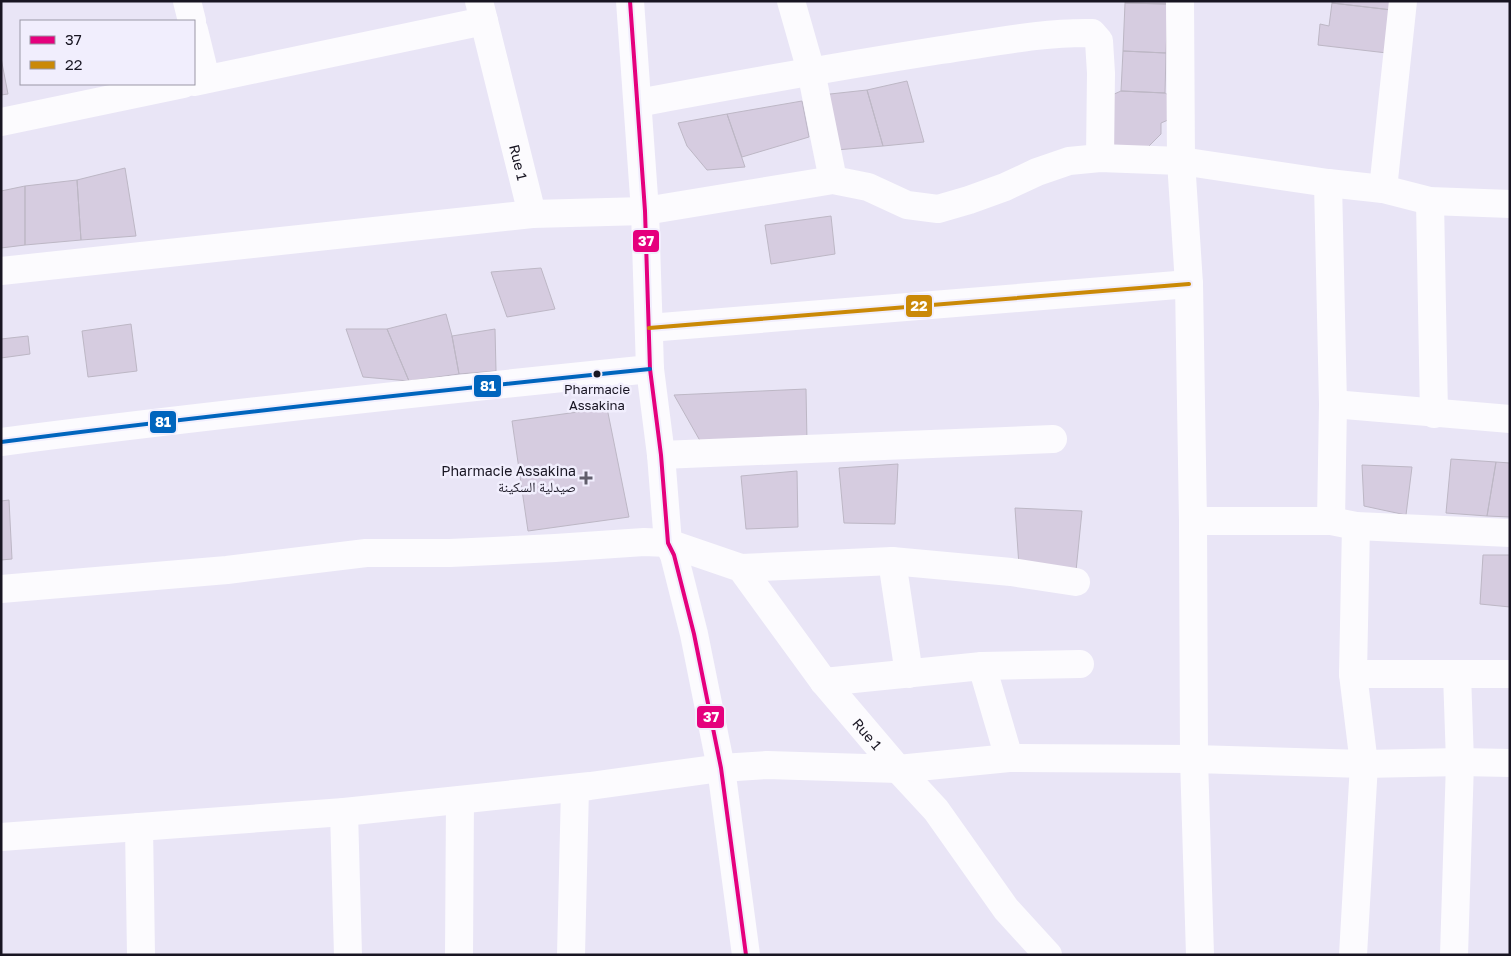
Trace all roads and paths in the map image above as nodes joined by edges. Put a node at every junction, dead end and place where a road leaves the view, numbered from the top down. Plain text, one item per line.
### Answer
1 (187, 1) edge
2 (630, 1) edge
3 (791, 1) edge
4 (1180, 1) edge
5 (1403, 1) edge
6 (482, 11) edge
7 (192, 20) edge
8 (811, 70) junction
9 (195, 81) edge
10 (175, 85) edge
11 (638, 103) junction
12 (1, 122) edge
13 (1100, 158) junction
14 (1181, 161) junction
15 (833, 180) junction
16 (1328, 183) junction
17 (1383, 189) junction
18 (1430, 201) junction
19 (1510, 204) edge
20 (645, 211) junction
21 (532, 214) junction
22 (1, 271) edge
23 (1189, 284) junction
24 (649, 328) junction
25 (650, 370) junction
26 (1333, 404) junction
27 (1434, 414) junction
28 (1510, 419) edge
29 (1053, 439) dead end
30 (1, 442) edge
31 (661, 455) junction
32 (1193, 521) junction
33 (1343, 523) junction
34 (1510, 533) edge
35 (668, 543) junction
36 (892, 561) junction
37 (741, 568) junction
38 (1076, 582) dead end
39 (1, 589) edge
40 (1080, 664) dead end
41 (982, 666) junction
42 (909, 674) junction
43 (1353, 674) junction
44 (1457, 674) junction
45 (1510, 674) edge
46 (824, 682) junction
47 (1009, 758) junction
48 (1194, 759) junction
49 (1460, 762) junction
50 (1510, 763) edge
51 (1364, 764) junction
52 (721, 768) junction
53 (898, 769) junction
54 (575, 788) junction
55 (460, 800) junction
56 (344, 812) junction
57 (139, 827) junction
58 (1, 837) edge
59 (141, 955) edge
60 (348, 955) edge
61 (459, 955) edge
62 (571, 955) edge
63 (746, 955) edge
64 (1048, 955) edge
65 (1200, 955) edge
66 (1352, 955) edge
67 (1454, 955) edge

1 - 7 street
2 - 11 street
3 - 8 street
4 - 14 street
5 - 17 street
6 - 9 street
6 - 21 street, Rue 1
8 - 11 street
8 - 13 street
8 - 15 street
10 - 12 street
11 - 20 street
13 - 14 street
13 - 15 street
14 - 16 street
14 - 23 street
15 - 20 street
16 - 17 street
16 - 26 street
17 - 18 street
18 - 19 street
18 - 27 street
20 - 21 street
20 - 24 street
21 - 22 street
23 - 24 street
23 - 32 street
24 - 25 street
25 - 30 street
25 - 31 street
26 - 27 street
26 - 33 street
27 - 28 street
29 - 31 street
31 - 35 street
32 - 33 street
32 - 48 street
33 - 34 street
33 - 43 street
35 - 37 street
35 - 39 street
35 - 52 street
36 - 37 street
36 - 38 street
36 - 42 street
37 - 46 street, Rue 1
40 - 41 street
41 - 42 street
41 - 47 street
42 - 46 street
43 - 44 street
43 - 51 street
44 - 45 street
44 - 49 street
46 - 53 street, Rue 1
47 - 48 street
47 - 53 street
48 - 51 street
48 - 65 street
49 - 50 street
49 - 51 street
49 - 67 street
51 - 66 street
52 - 53 street
52 - 54 street
52 - 63 street
53 - 64 street, Rue 1
54 - 55 street
54 - 62 street
55 - 56 street
55 - 61 street
56 - 57 street
56 - 60 street
57 - 58 street
57 - 59 street

